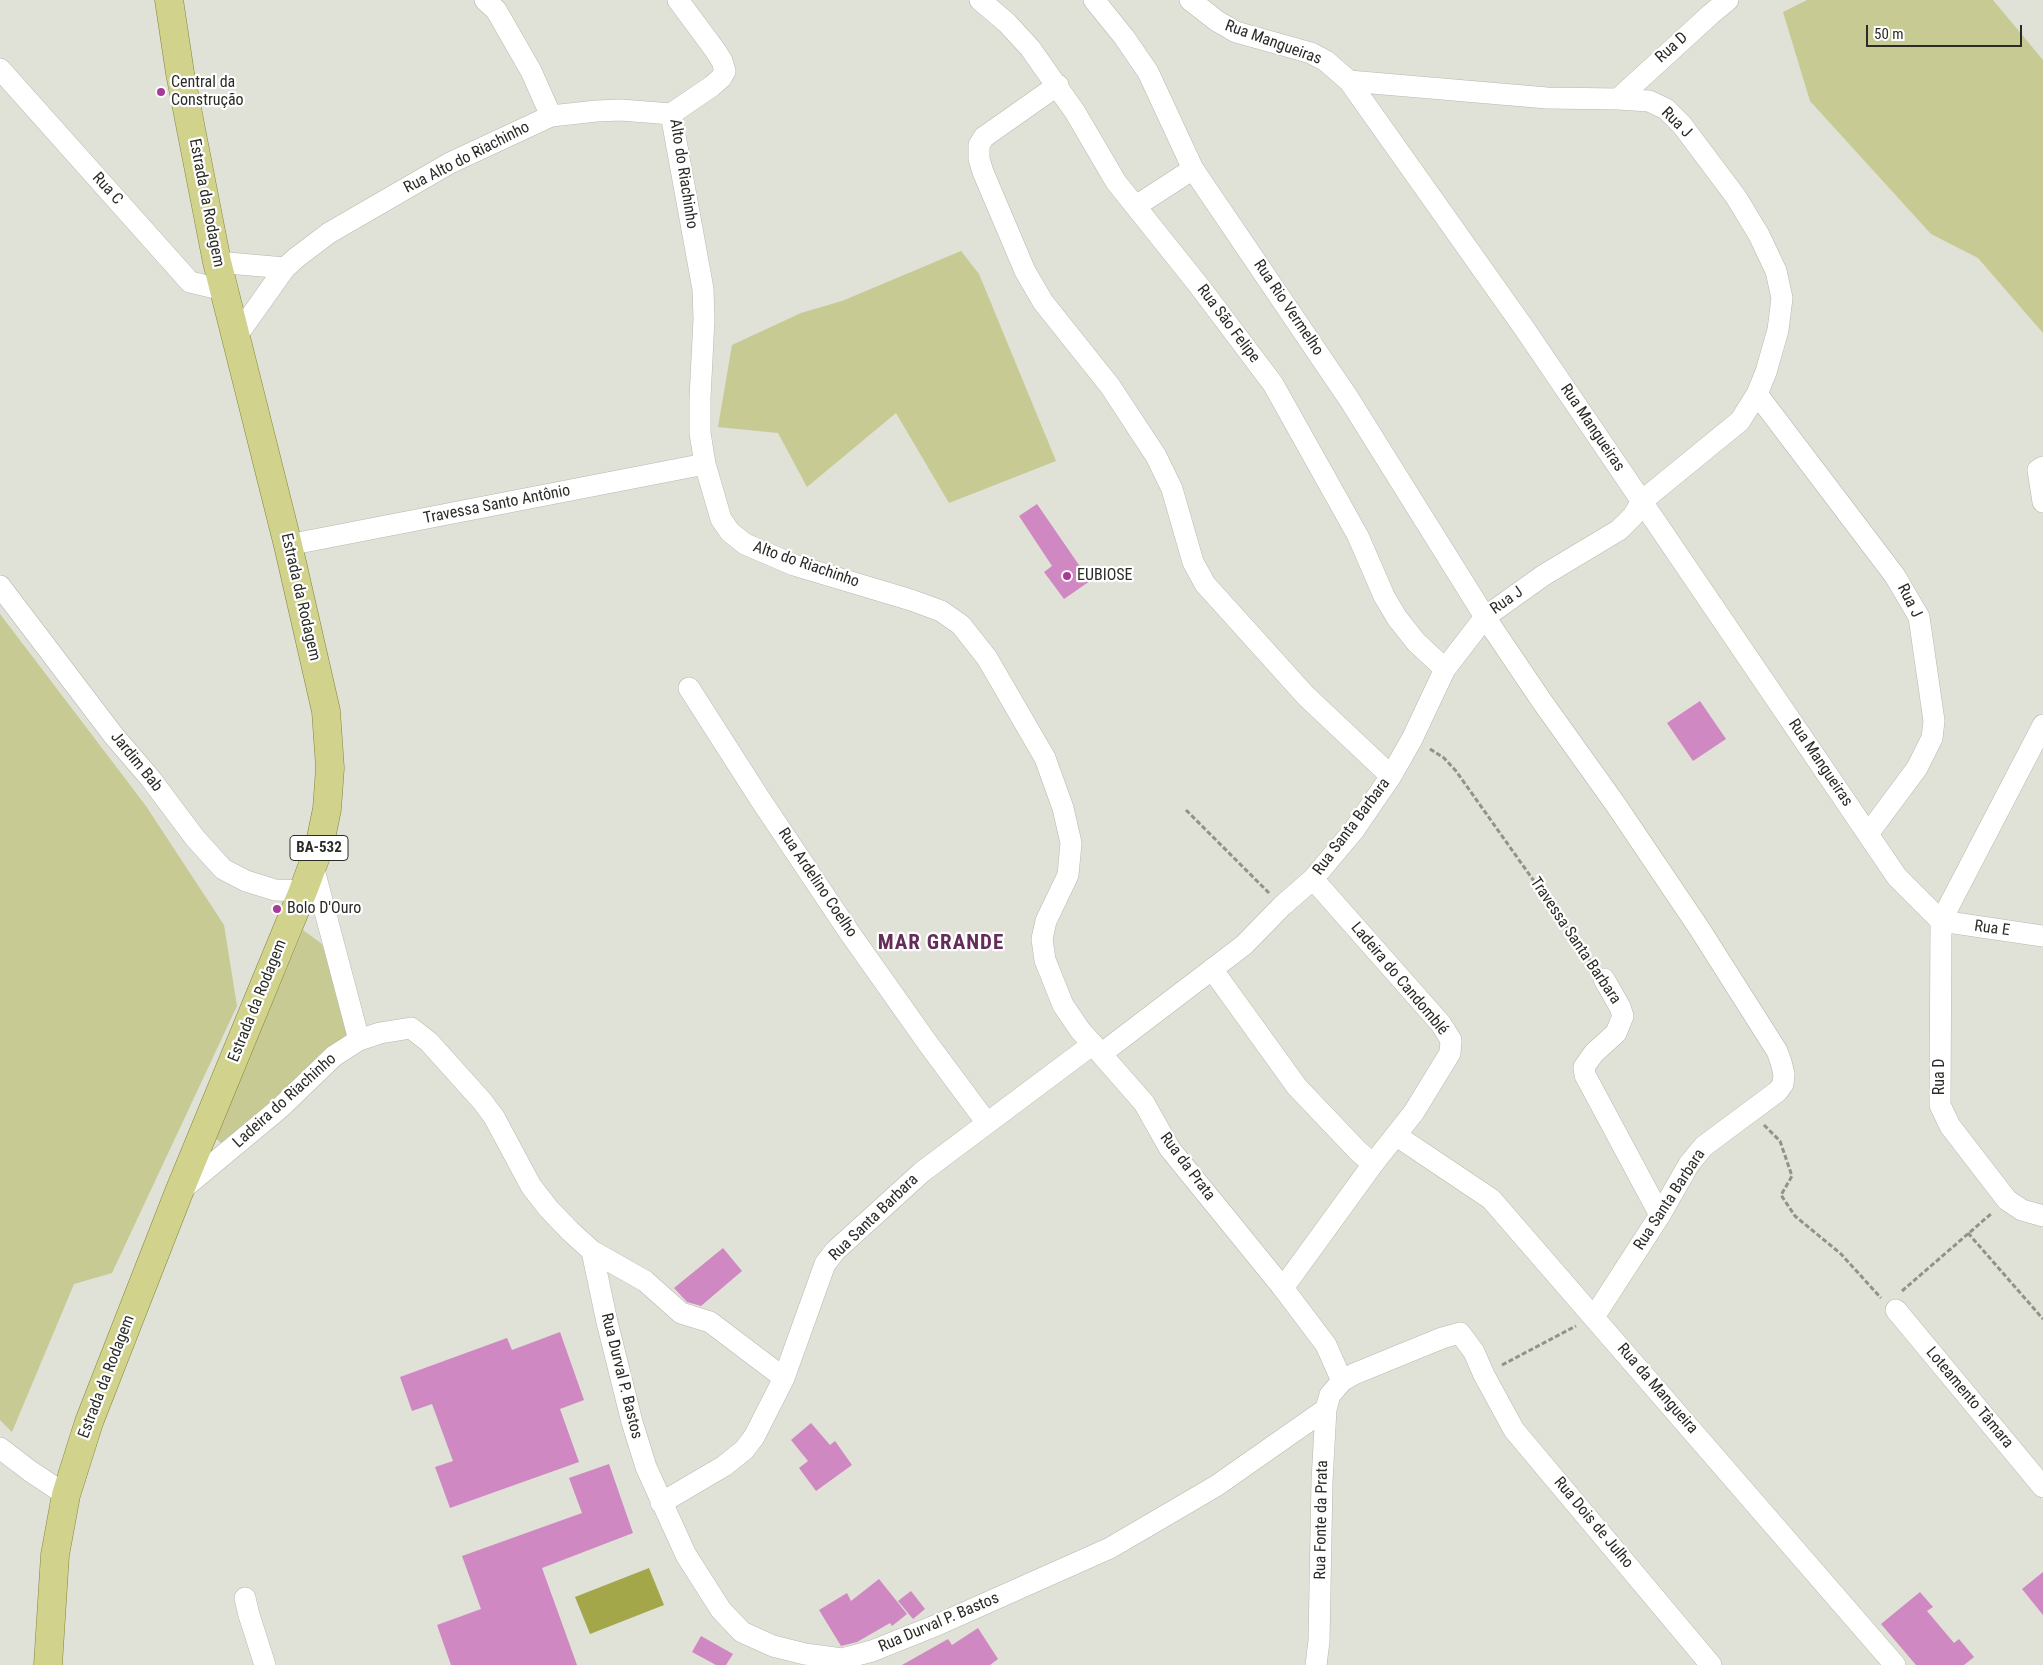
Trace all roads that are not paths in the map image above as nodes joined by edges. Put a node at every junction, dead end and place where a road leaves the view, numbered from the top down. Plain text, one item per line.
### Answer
1 (169, 0) edge
2 (485, 0) edge
3 (678, 0) edge
4 (980, 0) edge
5 (1094, 0) edge
6 (1190, 0) edge
7 (1728, 0) edge
8 (0, 69) edge
9 (1349, 81) junction
10 (1058, 85) junction
11 (1618, 99) junction
12 (671, 114) junction
13 (550, 116) junction
14 (1193, 168) junction
15 (1136, 206) junction
16 (217, 262) junction
17 (285, 268) junction
18 (224, 290) junction
19 (236, 336) junction
20 (1757, 394) junction
21 (705, 464) junction
22 (2041, 468) edge
23 (1642, 501) junction
24 (2043, 502) edge
25 (288, 545) junction
26 (0, 586) edge
27 (1485, 617) junction
28 (1445, 669) junction
29 (689, 688) dead end
30 (2043, 725) edge
31 (1391, 776) junction
32 (1868, 834) junction
33 (313, 866) junction
34 (1313, 879) junction
35 (303, 891) junction
36 (1941, 921) junction
37 (2043, 936) edge
38 (1212, 969) junction
39 (1604, 979) road end
40 (359, 1040) junction
41 (1097, 1049) junction
42 (1777, 1051) joint
43 (987, 1123) junction
44 (1397, 1136) junction
45 (1374, 1164) junction
46 (179, 1192) junction
47 (1660, 1215) junction
48 (2043, 1216) edge
49 (592, 1251) junction
50 (1283, 1288) junction
51 (1891, 1307) road end
52 (1594, 1316) junction
53 (784, 1378) junction
54 (1342, 1381) junction
55 (1326, 1409) junction
56 (0, 1448) edge
57 (2043, 1486) edge
58 (66, 1495) junction
59 (660, 1503) junction
60 (245, 1598) dead end
61 (844, 1662) edge
62 (48, 1665) edge
63 (265, 1665) edge
64 (1316, 1665) edge
65 (1711, 1665) edge
66 (1895, 1665) edge

1 - 16 main road, Estrada da Rodagem / BA-532
2 - 13 street
3 - 12 street, Alto do Riachinho
4 - 10 street, Rua São Felipe
5 - 14 street, Rua Rio Vermelho
6 - 9 street, Rua Mangueiras
7 - 11 street, Rua D
8 - 18 street, Rua C
9 - 11 street, Rua J
9 - 23 street, Rua Mangueiras
10 - 15 street, Rua São Felipe
10 - 31 street
11 - 20 street, Rua J
12 - 13 street, Rua Alto do Riachinho
12 - 21 street, Alto do Riachinho
13 - 17 street, Rua Alto do Riachinho
14 - 15 street
14 - 27 street, Rua Rio Vermelho
15 - 28 street, Rua São Felipe
16 - 17 street
16 - 18 main road, Estrada da Rodagem / BA-532
17 - 19 street, Rua Alto do Riachinho
18 - 19 main road, Estrada da Rodagem / BA-532
19 - 25 main road, Estrada da Rodagem / BA-532
20 - 23 street, Rua J
20 - 32 street, Rua J
21 - 25 street, Travessa Santo Antônio
21 - 41 street, Alto do Riachinho
22 - 24 street
23 - 27 street, Rua J
23 - 32 street, Rua Mangueiras
25 - 33 main road, Estrada da Rodagem / BA-532
26 - 35 street, Jardim Bab
27 - 28 street, Rua Santa Barbara
27 - 42 street, Rua Rio Vermelho
28 - 31 street, Rua Santa Barbara
29 - 43 street, Rua Ardelino Coelho
30 - 36 street
31 - 34 street, Rua Santa Barbara
32 - 36 street, Rua Mangueiras
33 - 35 main road, Estrada da Rodagem / BA-532
33 - 40 street
34 - 38 street, Rua Santa Barbara
34 - 44 street, Ladeira do Candomblé
35 - 46 main road, Estrada da Rodagem / BA-532
36 - 37 street, Rua E
36 - 48 street, Rua D
38 - 41 street, Rua Santa Barbara
38 - 45 street
39 - 47 street, Travessa Santa Barbara
40 - 46 street, Ladeira do Riachinho
40 - 49 street, Ladeira do Riachinho
41 - 43 street, Rua Santa Barbara
41 - 50 street, Rua da Prata
42 - 47 street, Rua Santa Barbara
43 - 53 street, Rua Santa Barbara
44 - 45 street
44 - 52 street, Rua da Mangueira
45 - 50 street
46 - 58 main road, Estrada da Rodagem / BA-532
47 - 52 street, Rua Santa Barbara
49 - 53 street, Ladeira do Riachinho
49 - 59 street, Rua Durval P. Bastos
50 - 54 street
51 - 57 street, Loteamento Tâmara
52 - 66 street, Rua da Mangueira
53 - 59 street, Rua Santa Barbara
54 - 55 street, Rua Fonte da Prata
54 - 65 street, Rua Dois de Julho
55 - 61 street, Rua Durval P. Bastos
55 - 64 street, Rua Fonte da Prata
56 - 58 street
58 - 62 main road, Estrada da Rodagem / BA-532
59 - 61 street, Rua Durval P. Bastos
60 - 63 street

